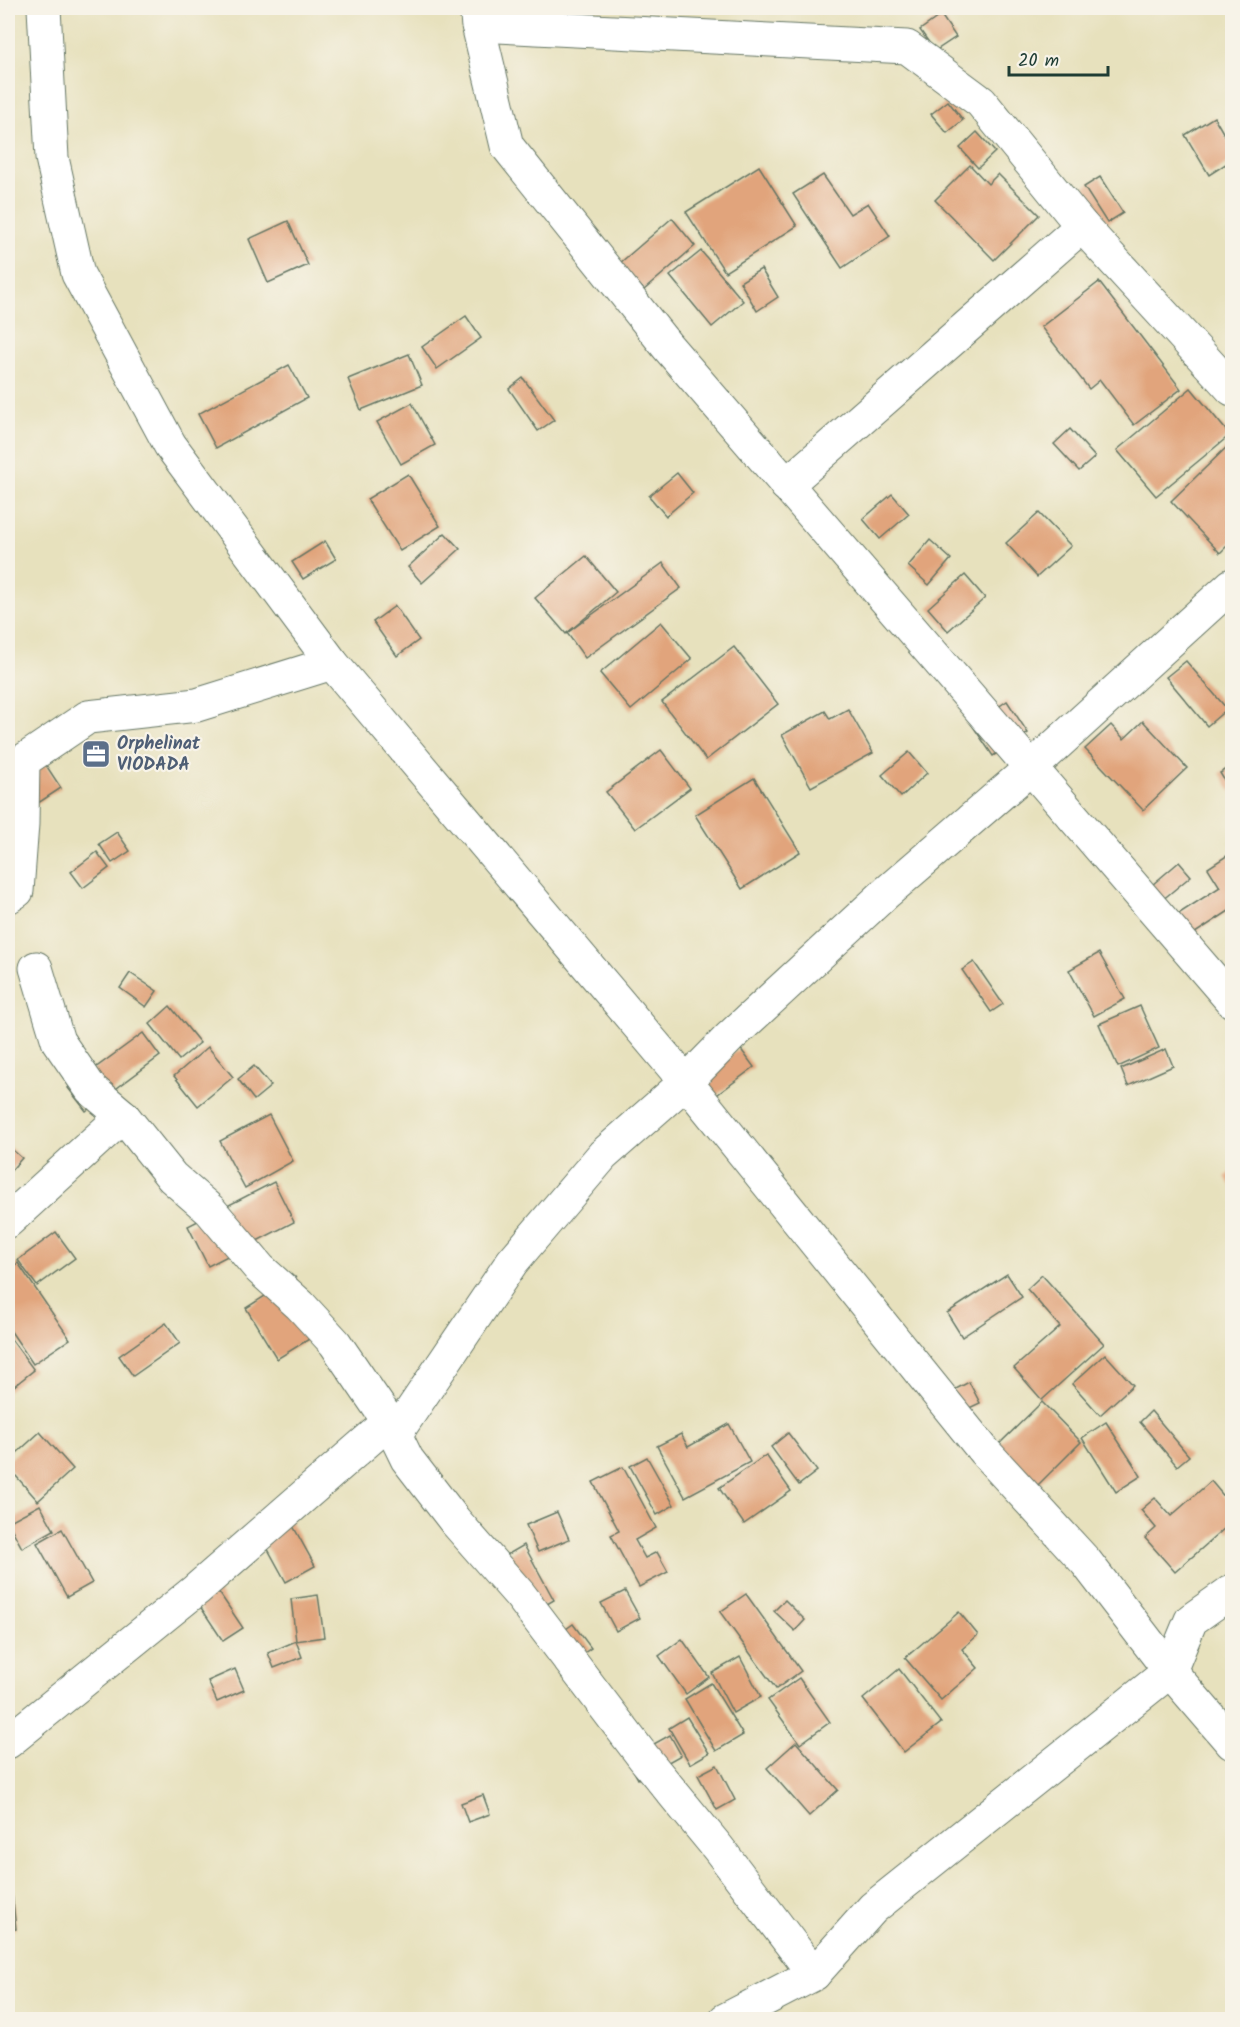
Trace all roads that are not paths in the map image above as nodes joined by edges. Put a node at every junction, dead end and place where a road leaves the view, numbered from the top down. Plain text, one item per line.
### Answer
1 (44, 8) edge
2 (477, 16) edge
3 (1082, 226) junction
4 (1233, 389) edge
5 (786, 485) junction
6 (1233, 585) edge
7 (332, 663) junction
8 (1032, 767) junction
9 (8, 897) edge
10 (36, 968) dead end
11 (1233, 1001) edge
12 (686, 1082) junction
13 (123, 1116) junction
14 (8, 1221) edge
15 (389, 1422) junction
16 (1233, 1590) edge
17 (1170, 1671) junction
18 (8, 1742) edge
19 (1233, 1743) edge
20 (814, 1974) junction
21 (725, 2019) edge

1 - 7 street
2 - 3 street
2 - 5 street
3 - 4 street
3 - 5 street
5 - 8 street
6 - 8 street
7 - 9 street
7 - 12 street
8 - 11 street
8 - 12 street
10 - 13 street
12 - 15 street
12 - 17 street
13 - 14 street
13 - 15 street
15 - 18 street
15 - 20 street
16 - 17 street
17 - 19 street
17 - 20 street
20 - 21 street

